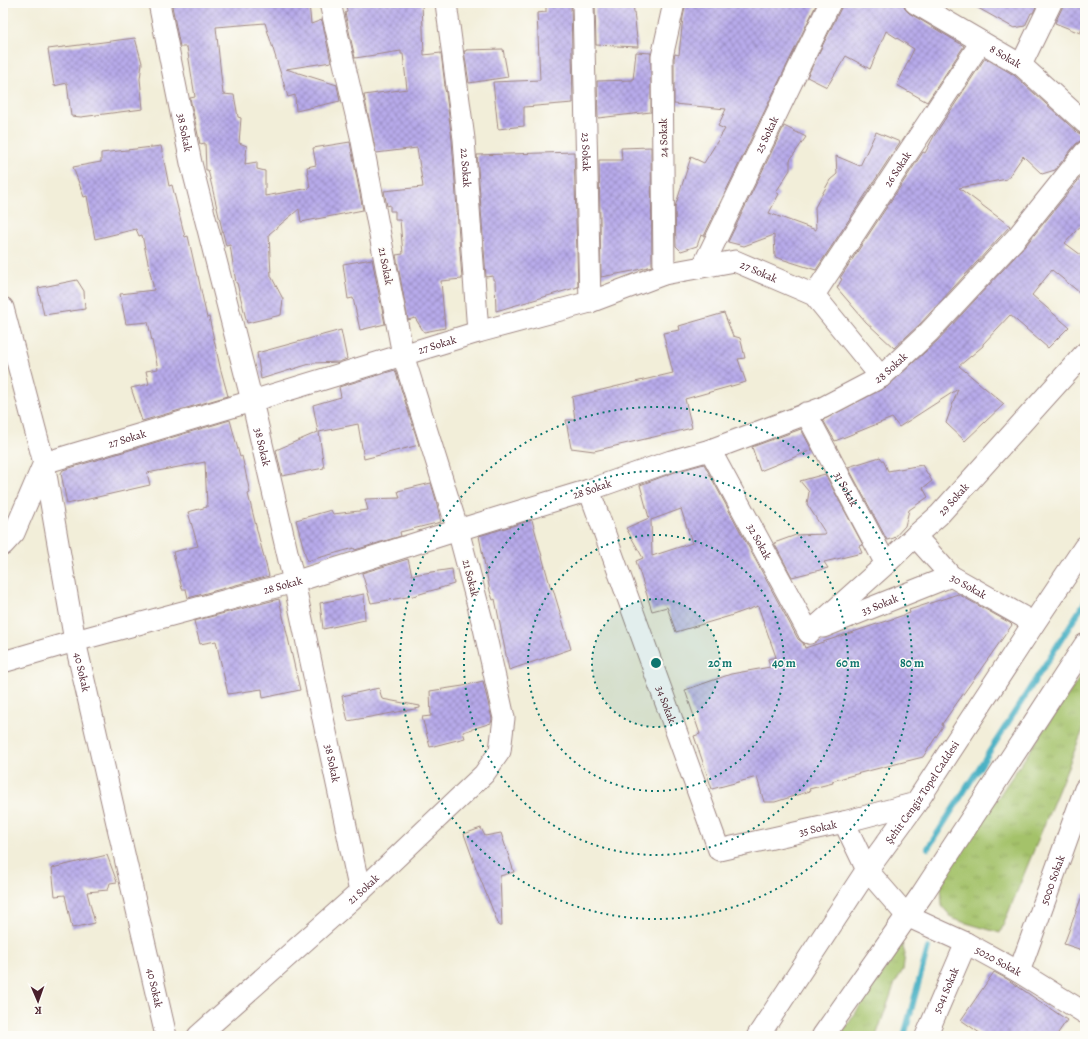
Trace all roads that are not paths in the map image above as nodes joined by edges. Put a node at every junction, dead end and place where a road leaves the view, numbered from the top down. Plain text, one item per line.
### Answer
1 (159, 3) edge
2 (330, 3) edge
3 (446, 3) edge
4 (583, 3) edge
5 (674, 3) edge
6 (830, 3) edge
7 (915, 3) edge
8 (1050, 3) edge
9 (981, 42) junction
10 (1021, 65) junction
11 (1085, 123) edge
12 (1085, 152) edge
13 (703, 266) junction
14 (664, 274) junction
15 (814, 295) junction
16 (590, 302) junction
17 (3, 308) edge
18 (478, 332) junction
19 (1085, 353) edge
20 (403, 355) junction
21 (881, 377) junction
22 (252, 401) junction
23 (806, 413) junction
24 (710, 450) junction
25 (44, 463) junction
26 (589, 490) junction
27 (458, 530) junction
28 (914, 536) junction
29 (3, 545) edge
30 (1085, 547) edge
31 (886, 564) junction
32 (951, 576) junction
33 (294, 582) junction
34 (1034, 623) junction
35 (809, 633) junction
36 (75, 642) junction
37 (1085, 645) edge
38 (3, 662) edge
39 (1085, 788) edge
40 (916, 803) junction
41 (844, 822) junction
42 (719, 850) joint
43 (867, 870) junction
44 (360, 892) junction
45 (907, 916) junction
46 (966, 943) junction
47 (1019, 972) junction
48 (1085, 1013) edge
49 (166, 1036) edge
50 (198, 1036) edge
51 (758, 1036) edge
52 (823, 1036) edge
53 (926, 1036) edge

1 - 22 street, 38 Sokak
2 - 20 street, 21 Sokak
3 - 18 street, 22 Sokak
4 - 16 street, 23 Sokak
5 - 14 street, 24 Sokak
6 - 13 street, 25 Sokak
7 - 9 street, 8 Sokak
8 - 10 street
9 - 10 street, 8 Sokak
9 - 15 street, 26 Sokak
10 - 11 street, 8 Sokak
12 - 21 street, 28 Sokak
13 - 14 street, 27 Sokak
13 - 15 street, 27 Sokak
14 - 16 street, 27 Sokak
15 - 21 street, 27 Sokak
16 - 18 street, 27 Sokak
17 - 25 street, 40 Sokak
18 - 20 street, 27 Sokak
19 - 28 street, 29 Sokak
20 - 22 street, 27 Sokak
20 - 27 street, 21 Sokak
21 - 23 street, 28 Sokak
22 - 25 street, 27 Sokak
22 - 33 street, 38 Sokak
23 - 24 street, 28 Sokak
23 - 31 street, 31 Sokak
24 - 26 street, 28 Sokak
24 - 35 street, 32 Sokak
25 - 29 street
25 - 36 street, 40 Sokak
26 - 27 street, 28 Sokak
26 - 42 street, 34 Sokak
27 - 33 street, 28 Sokak
27 - 44 street, 21 Sokak
28 - 31 street, 29 Sokak
28 - 32 street, 30 Sokak
30 - 34 main road, Şehit Cengiz Topel Caddesi
31 - 35 street, 29 Sokak
32 - 34 street, 30 Sokak
32 - 35 street, 33 Sokak
33 - 36 street, 28 Sokak
33 - 44 street, 38 Sokak
34 - 40 main road, Şehit Cengiz Topel Caddesi
36 - 38 street, 28 Sokak
36 - 49 street, 40 Sokak
37 - 45 main road
39 - 47 street, 5000 Sokak
40 - 41 street, 35 Sokak
40 - 43 main road, Şehit Cengiz Topel Caddesi
41 - 42 street, 35 Sokak
41 - 43 street
43 - 45 street
43 - 51 main road, Şehit Cengiz Topel Caddesi
44 - 50 street, 21 Sokak
45 - 46 street, 5020 Sokak
45 - 52 main road
46 - 47 street, 5020 Sokak
46 - 53 street, 5041 Sokak
47 - 48 street, 5020 Sokak

